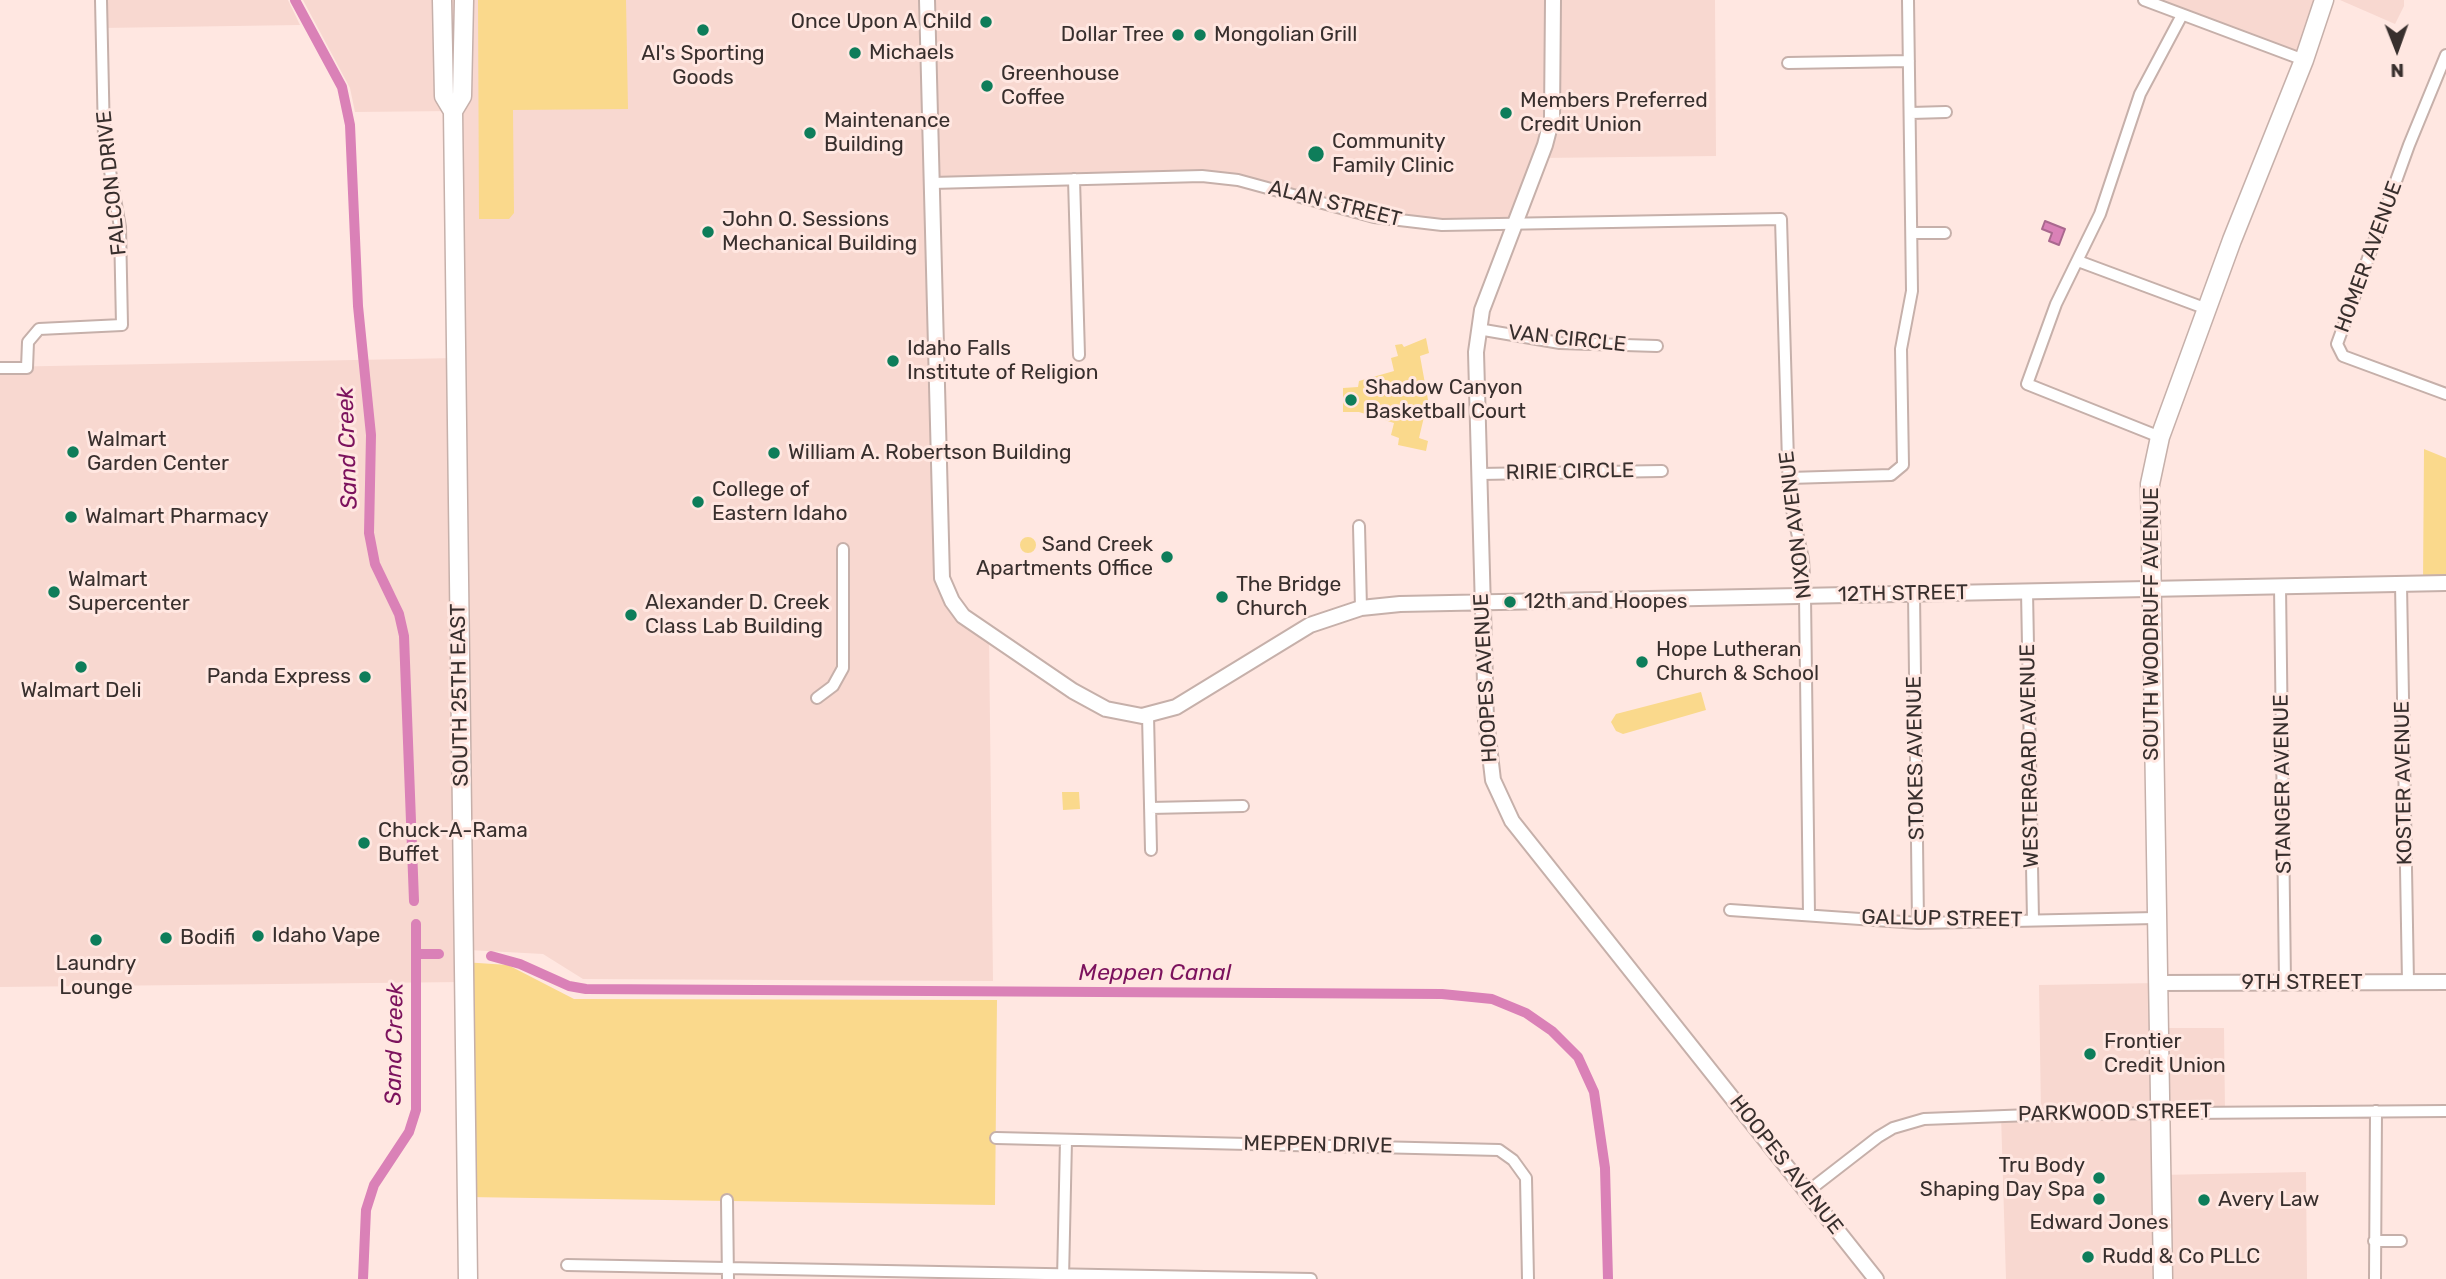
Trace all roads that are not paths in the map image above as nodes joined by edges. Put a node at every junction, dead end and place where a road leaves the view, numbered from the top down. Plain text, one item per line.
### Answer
1 (101, 0) edge
2 (443, 0) edge
3 (464, 0) edge
4 (927, 0) edge
5 (1553, 0) edge
6 (1909, 0) edge
7 (2144, 0) edge
8 (2324, 0) edge
9 (2182, 15) junction
10 (2446, 55) edge
11 (2304, 60) junction
12 (1909, 61) junction
13 (1788, 63) dead end
14 (453, 111) junction
15 (1946, 112) dead end
16 (1911, 113) junction
17 (1074, 179) junction
18 (932, 183) junction
19 (1781, 219) joint
20 (1516, 225) junction
21 (1912, 233) junction
22 (1945, 233) dead end
23 (2078, 261) junction
24 (2207, 309) junction
25 (1478, 329) junction
26 (1657, 346) dead end
27 (1079, 355) dead end
28 (0, 368) edge
29 (2446, 380) edge
30 (2443, 392) edge
31 (2160, 437) junction
32 (1662, 471) dead end
33 (1479, 474) junction
34 (1789, 478) junction
35 (1359, 526) dead end
36 (843, 549) dead end
37 (2446, 583) edge
38 (2401, 584) junction
39 (2280, 586) junction
40 (2151, 588) junction
41 (2026, 591) junction
42 (1914, 593) junction
43 (1805, 596) junction
44 (1481, 603) junction
45 (1361, 608) junction
46 (817, 698) dead end
47 (1148, 715) junction
48 (1242, 806) dead end
49 (1150, 808) junction
50 (1151, 850) dead end
51 (1730, 910) dead end
52 (1809, 915) junction
53 (2155, 918) junction
54 (2033, 920) junction
55 (1918, 923) junction
56 (2285, 982) junction
57 (2408, 982) junction
58 (2446, 982) edge
59 (2158, 984) junction
60 (2376, 1111) junction
61 (2446, 1111) edge
62 (2159, 1112) junction
63 (996, 1138) dead end
64 (1066, 1140) junction
65 (1807, 1192) junction
66 (727, 1200) dead end
67 (2374, 1241) junction
68 (2402, 1241) dead end
69 (567, 1265) dead end
70 (728, 1273) edge
71 (1063, 1277) edge
72 (468, 1279) edge
73 (1311, 1279) edge
74 (1528, 1279) edge
75 (1876, 1279) edge
76 (2163, 1279) edge
77 (2375, 1279) edge

1 - 28 street, FALCON DRIVE
2 - 14 main road, SOUTH 25TH EAST
3 - 14 main road, SOUTH 25TH EAST
4 - 18 street
5 - 20 street, HOOPES AVENUE
6 - 12 street
7 - 9 street
8 - 11 main road, SOUTH WOODRUFF AVENUE
9 - 11 street
9 - 23 street
10 - 30 street, HOMER AVENUE
11 - 24 main road, SOUTH WOODRUFF AVENUE
12 - 13 street
12 - 16 street
14 - 72 main road, SOUTH 25TH EAST
15 - 16 street
16 - 21 street
17 - 18 street, ALAN STREET
17 - 20 street, ALAN STREET
17 - 27 street
18 - 47 street
19 - 20 street, ALAN STREET
19 - 34 street, NIXON AVENUE
20 - 25 street, HOOPES AVENUE
21 - 22 street
21 - 34 street
23 - 24 street
23 - 31 street
24 - 31 main road, SOUTH WOODRUFF AVENUE
25 - 26 street, VAN CIRCLE
25 - 33 street, HOOPES AVENUE
29 - 30 street
31 - 40 main road, SOUTH WOODRUFF AVENUE
32 - 33 street, RIRIE CIRCLE
33 - 44 street, HOOPES AVENUE
34 - 43 street, NIXON AVENUE
35 - 45 street
36 - 46 street
37 - 38 street, 12TH STREET
38 - 39 street, 12TH STREET
38 - 57 street, KOSTER AVENUE
39 - 40 street, 12TH STREET
39 - 56 street, STANGER AVENUE
40 - 41 street, 12TH STREET
40 - 53 main road, SOUTH WOODRUFF AVENUE
41 - 42 street, 12TH STREET
41 - 54 street, WESTERGARD AVENUE
42 - 43 street, 12TH STREET
42 - 55 street, STOKES AVENUE
43 - 44 street, 12TH STREET
43 - 52 street, NIXON AVENUE
44 - 45 street, 12TH STREET
44 - 65 street, HOOPES AVENUE
45 - 47 street, 12TH STREET
47 - 49 street
48 - 49 street
49 - 50 street
51 - 52 street, GALLUP STREET
52 - 55 street, GALLUP STREET
53 - 54 street, GALLUP STREET
53 - 59 main road, SOUTH WOODRUFF AVENUE
54 - 55 street, GALLUP STREET
56 - 57 street, 9TH STREET
56 - 59 street, 9TH STREET
57 - 58 street, 9TH STREET
59 - 62 main road, SOUTH WOODRUFF AVENUE
60 - 61 street, PARKWOOD STREET
60 - 62 street, PARKWOOD STREET
60 - 67 street
62 - 65 street, PARKWOOD STREET
62 - 76 main road, SOUTH WOODRUFF AVENUE
63 - 64 street, MEPPEN DRIVE
64 - 71 street
64 - 74 street, MEPPEN DRIVE
65 - 75 street, HOOPES AVENUE
66 - 70 street
67 - 68 street
67 - 77 street
69 - 70 street
70 - 71 street
71 - 73 street

